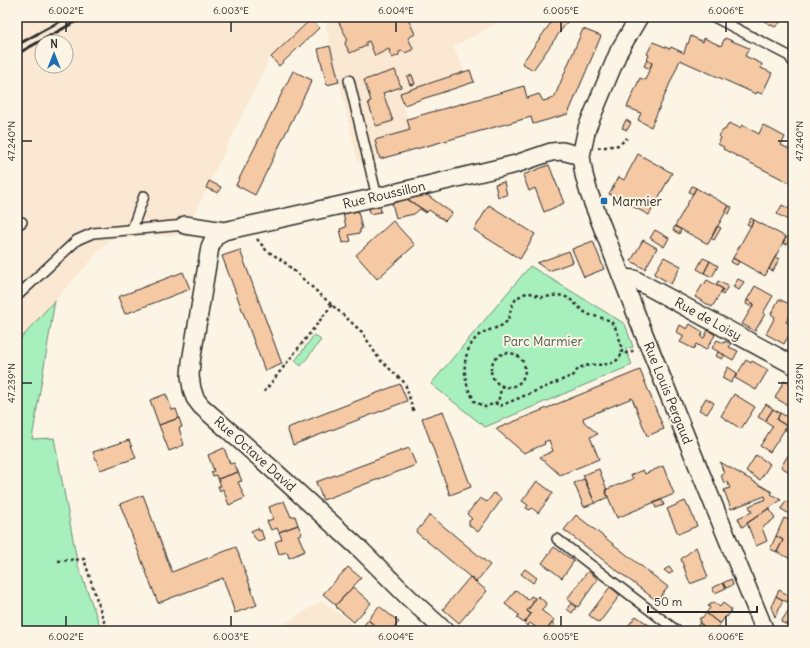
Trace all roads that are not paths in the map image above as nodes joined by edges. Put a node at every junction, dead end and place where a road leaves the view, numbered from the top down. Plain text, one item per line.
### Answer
1 (639, 17) edge
2 (714, 17) edge
3 (793, 62) edge
4 (349, 80) dead end
5 (587, 152) junction
6 (144, 196) dead end
7 (377, 197) junction
8 (185, 225) junction
9 (132, 226) junction
10 (108, 231) junction
11 (224, 231) junction
12 (622, 278) junction
13 (17, 296) edge
14 (793, 366) edge
15 (557, 539) dead end
16 (763, 630) edge
17 (445, 631) edge
18 (677, 631) edge

1 - 5 street
2 - 3 lane
4 - 7 lane
5 - 7 street, Rue Roussillon
5 - 12 street, Rue Louis Pergaud
6 - 9 lane
7 - 11 street, Rue Roussillon
8 - 9 lane
8 - 10 lane
8 - 11 street, Rue Roussillon
9 - 10 lane
10 - 13 lane
11 - 17 street, Rue Octave David
12 - 14 street, Rue de Loisy
12 - 16 street, Rue Louis Pergaud
15 - 18 lane

